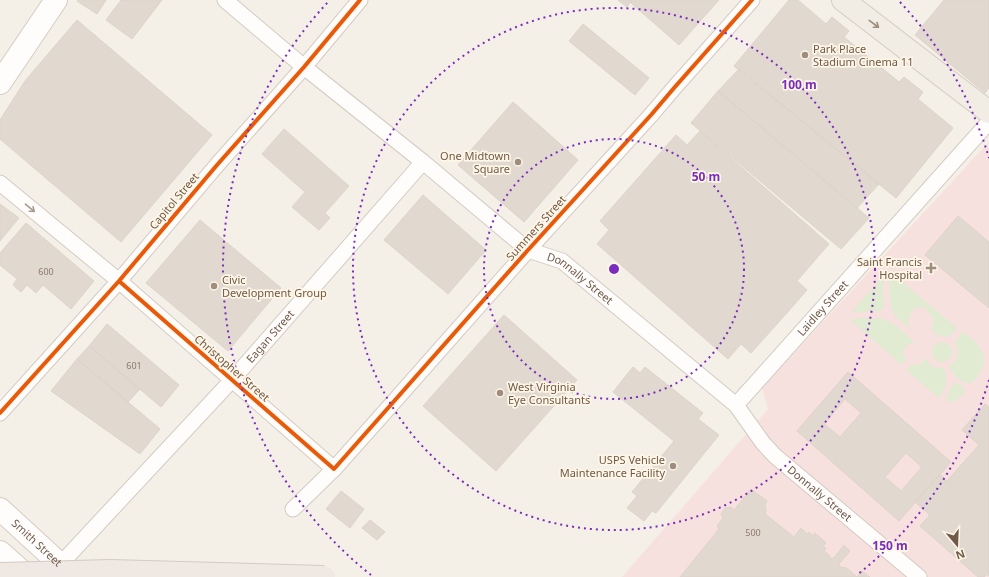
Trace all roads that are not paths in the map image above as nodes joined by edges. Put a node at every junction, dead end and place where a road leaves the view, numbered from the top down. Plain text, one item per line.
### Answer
1 (56, 0) edge
2 (225, 0) edge
3 (360, 0) edge
4 (752, 0) edge
5 (843, 0) edge
6 (304, 67) junction
7 (0, 83) edge
8 (989, 112) edge
9 (989, 122) edge
10 (423, 162) junction
11 (0, 183) edge
12 (528, 250) junction
13 (119, 281) junction
14 (232, 380) junction
15 (736, 405) junction
16 (0, 413) edge
17 (334, 469) junction
18 (0, 509) edge
19 (293, 509) dead end
20 (0, 552) edge
21 (61, 573) edge
22 (0, 574) edge
23 (28, 577) edge
24 (324, 577) edge
25 (919, 577) edge

1 - 7 street
2 - 6 street, Donnally Street
3 - 6 street, Capitol Street
4 - 12 street, Summers Street
5 -> 8 main road
6 - 10 street, Donnally Street
6 - 13 street, Capitol Street
9 - 15 street, Laidley Street
10 - 12 street, Donnally Street
10 - 14 street, Eagan Street
11 -> 13 street, Christopher Street
12 - 15 street, Donnally Street
12 - 17 street, Summers Street
13 - 14 street, Christopher Street
13 - 16 street, Capitol Street
14 - 17 street, Christopher Street
14 - 21 street, Eagan Street
15 - 25 street, Donnally Street
17 - 19 street, Summers Street
18 - 21 street, Smith Street
20 - 23 street
22 - 24 highway, bridge

